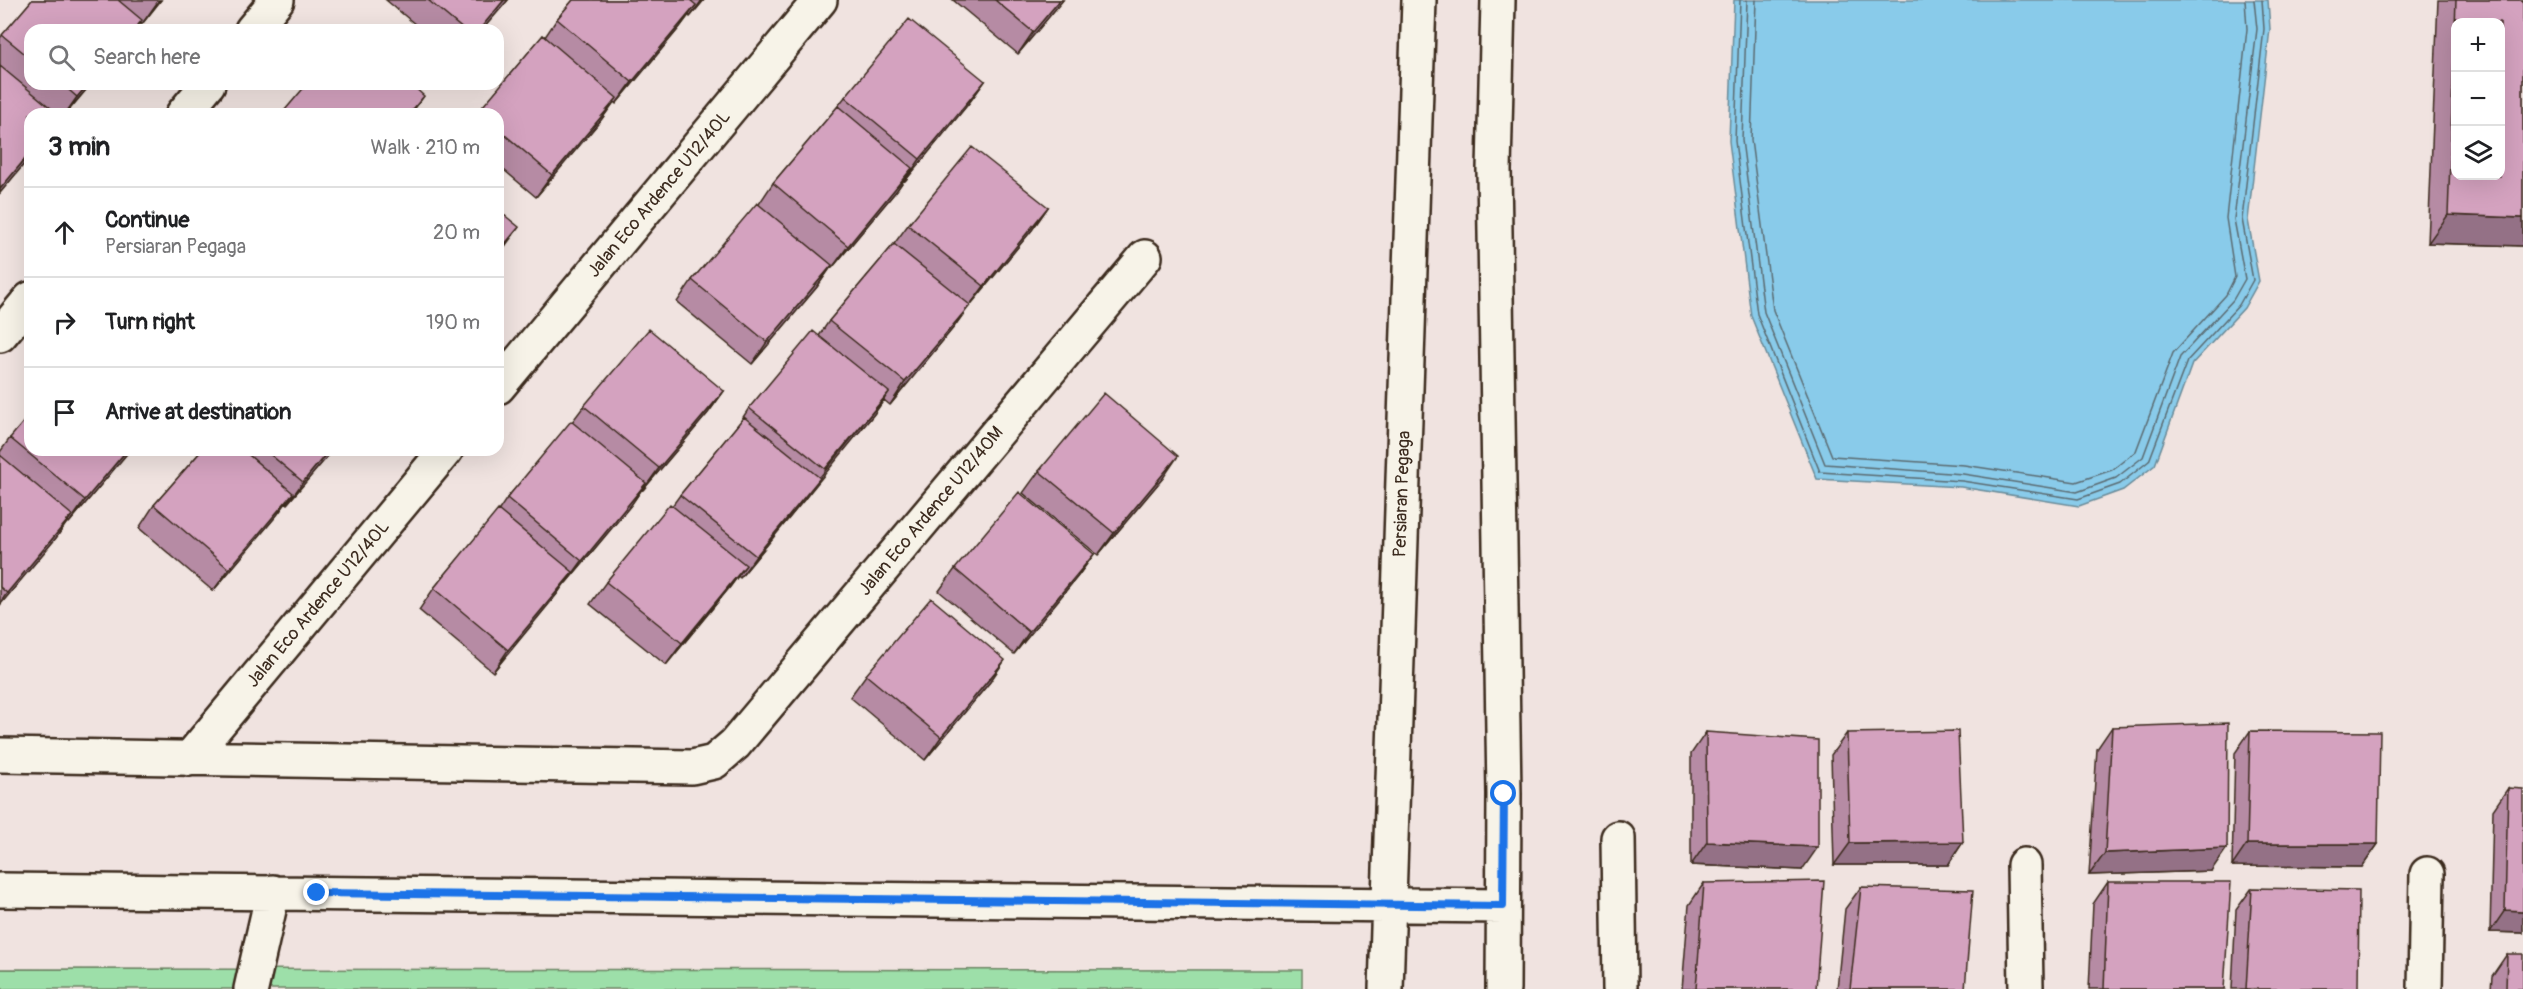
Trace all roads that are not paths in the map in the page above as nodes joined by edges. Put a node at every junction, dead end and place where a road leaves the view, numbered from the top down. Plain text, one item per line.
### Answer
1 (277, 0) edge
2 (820, 0) edge
3 (1419, 0) edge
4 (1498, 0) edge
5 (257, 24) edge
6 (203, 90) edge
7 (188, 108) edge
8 (1145, 257) dead end
9 (24, 306) edge
10 (0, 335) edge
11 (504, 380) edge
12 (441, 456) edge
13 (0, 756) edge
14 (189, 759) junction
15 (1618, 838) dead end
16 (2024, 865) dead end
17 (2427, 874) dead end
18 (0, 890) edge
19 (273, 892) junction
20 (1388, 904) junction
21 (1503, 906) junction
22 (251, 989) edge
23 (1386, 989) edge
24 (1503, 989) edge
25 (1620, 989) edge
26 (2026, 989) edge
27 (2425, 989) edge

1 - 5 street
2 - 11 street, Jalan Eco Ardence U12/40L
3 - 20 street, Persiaran Pegaga
4 - 21 street
6 - 7 street
8 - 14 street, Jalan Eco Ardence U12/40M
9 - 10 street
12 - 14 street, Jalan Eco Ardence U12/40L
13 - 14 street
15 - 25 street
16 - 26 street
17 - 27 street
18 - 19 street
19 - 20 street
19 - 22 street
20 - 21 street
20 - 23 street, Persiaran Pegaga
21 - 24 street

